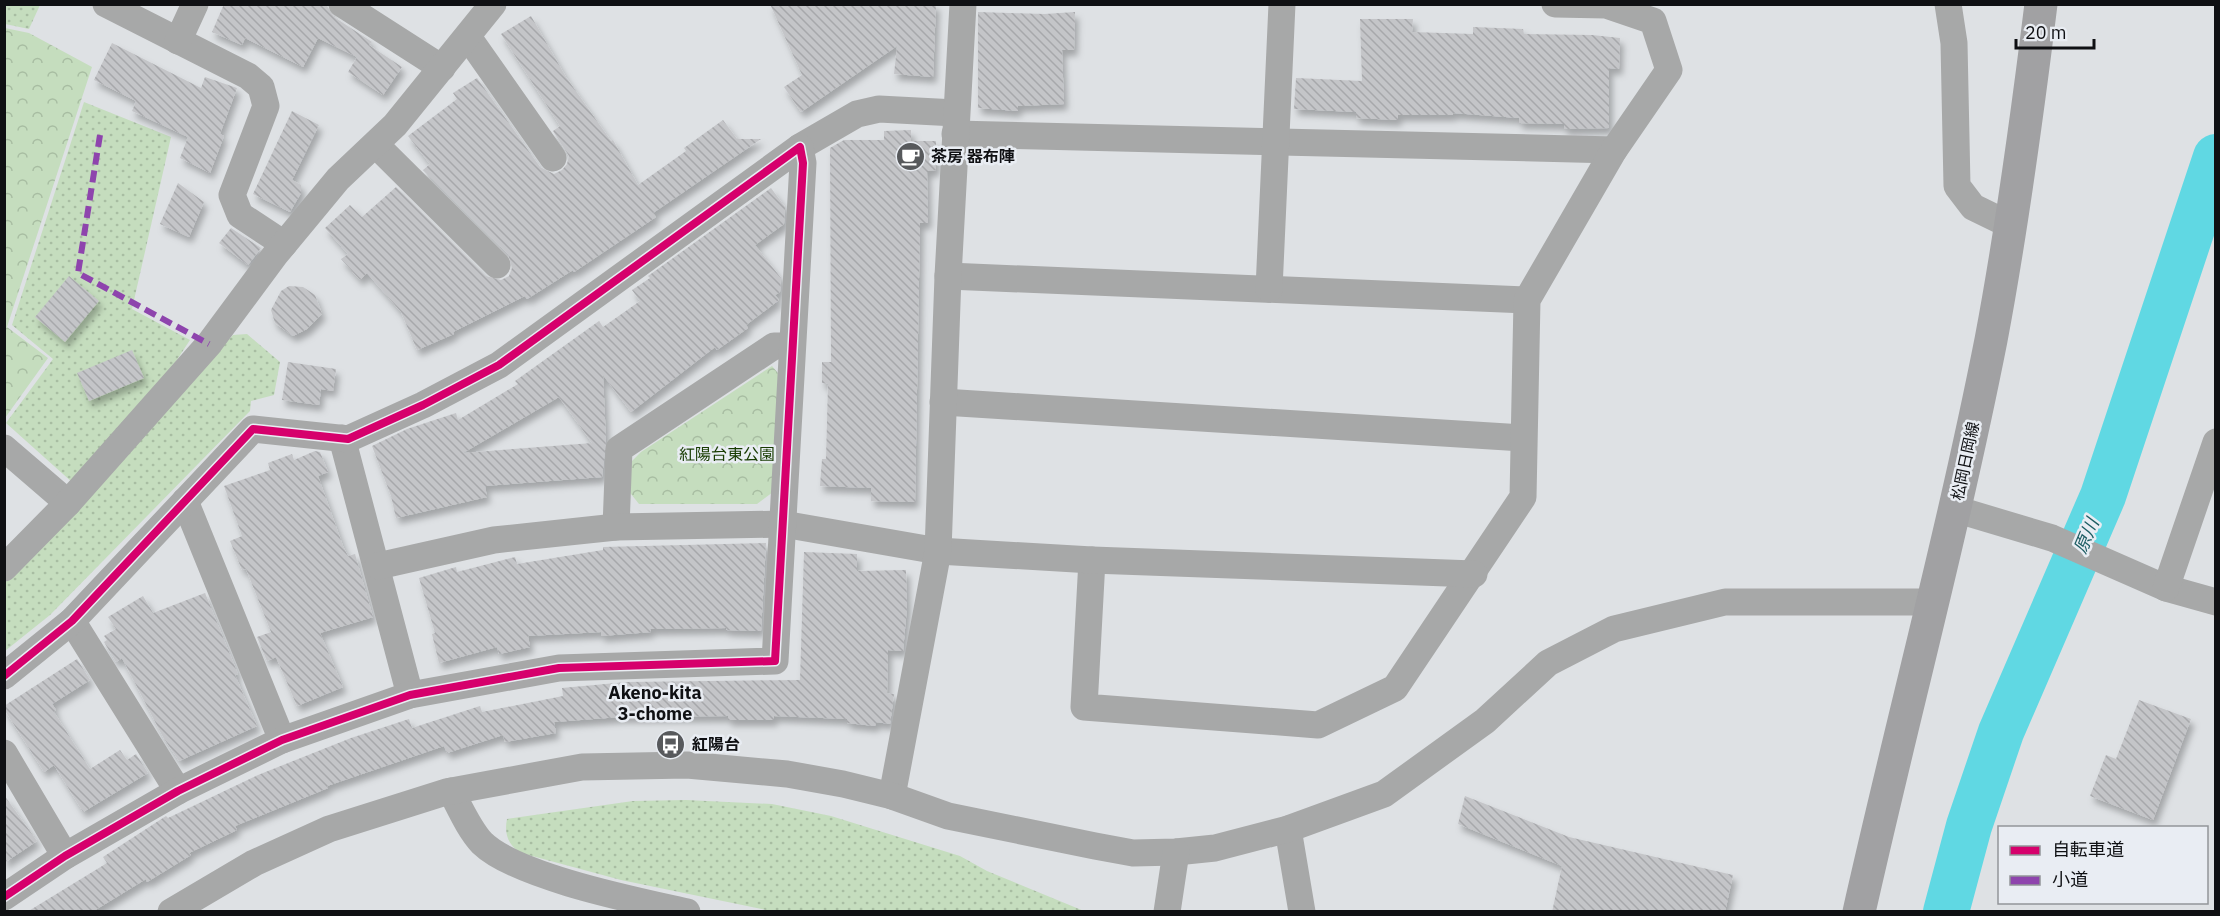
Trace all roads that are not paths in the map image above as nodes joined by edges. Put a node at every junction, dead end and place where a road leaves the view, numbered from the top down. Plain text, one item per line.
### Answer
1 (106, 4) edge
2 (195, 4) edge
3 (342, 4) edge
4 (493, 4) edge
5 (963, 4) edge
6 (1282, 4) edge
7 (1555, 4) edge
8 (1947, 4) edge
9 (2041, 4) edge
10 (468, 37) junction
11 (178, 41) junction
12 (442, 68) junction
13 (955, 124) junction
14 (1276, 142) junction
15 (376, 145) junction
16 (800, 147) junction
17 (1614, 150) junction
18 (553, 158) dead end
19 (2012, 226) junction
20 (284, 244) junction
21 (497, 265) dead end
22 (948, 276) junction
23 (1269, 289) junction
24 (1527, 300) junction
25 (792, 346) junction
26 (943, 402) junction
27 (342, 438) junction
28 (1523, 438) junction
29 (2216, 442) edge
30 (4, 448) edge
31 (185, 501) junction
32 (68, 503) junction
33 (1955, 509) junction
34 (783, 524) junction
35 (616, 527) junction
36 (938, 551) junction
37 (1092, 560) junction
38 (378, 566) junction
39 (4, 568) edge
40 (1474, 574) junction
41 (2166, 588) junction
42 (1933, 602) junction
43 (2216, 602) edge
44 (72, 621) junction
45 (4, 676) edge
46 (410, 695) junction
47 (282, 740) junction
48 (4, 753) edge
49 (178, 791) junction
50 (452, 791) junction
51 (892, 796) junction
52 (1288, 829) junction
53 (1176, 852) junction
54 (65, 856) junction
55 (4, 897) edge
56 (171, 912) edge
57 (687, 912) edge
58 (1167, 912) edge
59 (1302, 912) edge
60 (1859, 912) edge

1 - 11 street
2 - 11 street
3 - 12 street
4 - 10 street
5 - 13 street
6 - 14 street
7 - 17 street
8 - 19 street
9 - 19 main road, 松岡日岡線
10 - 12 street
10 - 18 street
11 - 20 street
12 - 15 street
13 - 14 street
13 - 16 street
13 - 22 street
14 - 17 street
14 - 23 street
15 - 20 street
15 - 21 street
16 - 25 street
16 - 27 street
17 - 24 street
19 - 33 main road, 松岡日岡線
20 - 32 street
22 - 23 street
22 - 26 street
23 - 24 street
24 - 28 street
25 - 34 street
25 - 35 street
26 - 28 street
26 - 36 street
27 - 31 street
27 - 38 street
28 - 40 street
29 - 41 street
30 - 32 street
31 - 44 street
31 - 47 street
32 - 39 street
33 - 41 street
33 - 42 main road, 松岡日岡線
34 - 35 street
34 - 36 street
34 - 46 street
35 - 38 street
36 - 37 street
36 - 51 street
37 - 40 street
37 - 40 street
38 - 46 street
41 - 43 street
42 - 52 street
42 - 60 main road, 松岡日岡線
44 - 45 street
44 - 49 street
46 - 47 street
47 - 49 street
48 - 54 street
49 - 54 street
50 - 51 street
50 - 56 street
50 - 57 street
51 - 53 street
52 - 53 street
52 - 59 street
53 - 58 street
54 - 55 street

